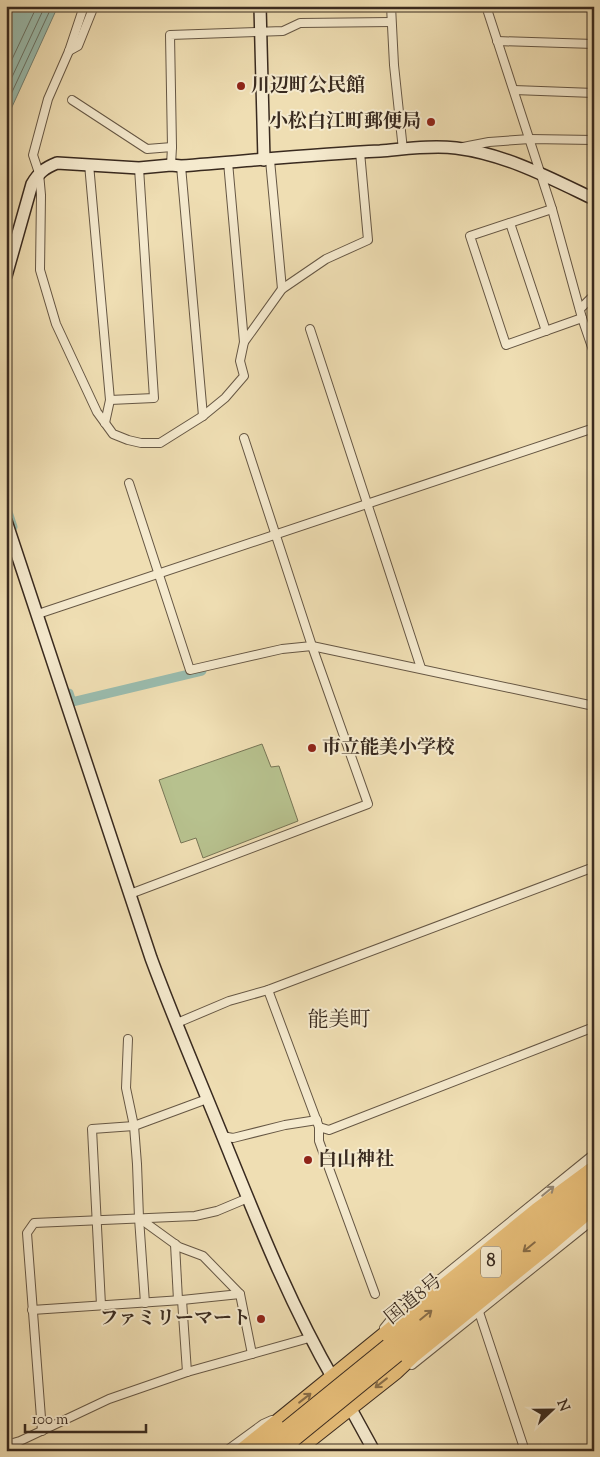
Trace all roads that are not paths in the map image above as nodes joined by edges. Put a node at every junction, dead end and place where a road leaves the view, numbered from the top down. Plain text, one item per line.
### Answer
1 (84, 6) edge
2 (94, 6) edge
3 (260, 6) edge
4 (390, 6) edge
5 (486, 6) edge
6 (391, 22) junction
7 (260, 32) junction
8 (497, 41) junction
9 (594, 44) edge
10 (69, 51) junction
11 (514, 90) junction
12 (594, 93) edge
13 (72, 100) dead end
14 (530, 139) junction
15 (594, 140) edge
16 (172, 147) junction
17 (456, 148) junction
18 (403, 150) junction
19 (360, 152) junction
20 (267, 160) junction
21 (228, 162) junction
22 (89, 164) junction
23 (176, 166) junction
24 (139, 168) junction
25 (39, 173) junction
26 (540, 174) junction
27 (594, 199) edge
28 (552, 210) junction
29 (510, 223) junction
30 (8, 260) edge
31 (6, 276) edge
32 (282, 289) junction
33 (594, 295) edge
34 (580, 309) junction
35 (582, 318) junction
36 (310, 329) dead end
37 (546, 331) junction
38 (244, 342) junction
39 (594, 353) edge
40 (110, 400) junction
41 (203, 416) junction
42 (105, 423) junction
43 (594, 428) edge
44 (244, 438) dead end
45 (129, 483) dead end
46 (368, 504) junction
47 (6, 521) edge
48 (274, 536) junction
49 (159, 573) junction
50 (38, 614) junction
51 (312, 646) junction
52 (421, 668) junction
53 (594, 706) edge
54 (594, 867) edge
55 (130, 894) junction
56 (268, 990) junction
57 (176, 1023) junction
58 (594, 1027) edge
59 (128, 1039) dead end
60 (207, 1099) junction
61 (318, 1124) junction
62 (134, 1126) junction
63 (222, 1136) junction
64 (594, 1154) edge
65 (594, 1168) edge
66 (594, 1179) edge
67 (594, 1194) edge
68 (248, 1198) junction
69 (594, 1207) edge
70 (139, 1218) junction
71 (98, 1219) junction
72 (594, 1219) edge
73 (175, 1244) junction
74 (240, 1294) junction
75 (375, 1294) dead end
76 (180, 1300) junction
77 (144, 1302) junction
78 (101, 1305) junction
79 (32, 1310) junction
80 (479, 1312) junction
81 (309, 1338) junction
82 (366, 1349) junction
83 (252, 1354) junction
84 (397, 1355) junction
85 (186, 1372) junction
86 (332, 1376) junction
87 (351, 1408) junction
88 (286, 1413) junction
89 (42, 1431) junction
90 (315, 1436) junction
91 (293, 1439) edge
92 (6, 1445) edge
93 (226, 1451) edge
94 (241, 1451) edge
95 (258, 1451) edge
96 (280, 1451) edge
97 (303, 1451) edge
98 (374, 1451) edge
99 (525, 1451) edge

1 - 10 street
2 - 10 street
3 - 7 street
4 - 6 street
5 - 8 street
6 - 7 street
6 - 18 street
7 - 16 street
7 - 20 street
8 - 9 street
8 - 11 street
10 - 25 street
11 - 12 street
11 - 14 street
13 - 16 street
14 - 15 street
14 - 17 street
14 - 26 street
16 - 23 street
17 - 18 street
17 - 26 street
18 - 19 street
19 - 20 street
19 - 32 street
20 - 21 street
20 - 32 street
21 - 23 street
21 - 38 street
22 - 24 street
22 - 25 street
22 - 40 street
23 - 24 street
23 - 41 street
24 - 40 street
25 - 30 street
25 - 42 street
26 - 27 street
26 - 28 street
28 - 29 street
28 - 34 street
29 - 37 street
29 - 37 street
30 - 31 street
32 - 38 street
33 - 34 street
34 - 35 street
35 - 37 street
35 - 39 street
36 - 46 street
38 - 41 street
40 - 42 street
41 - 42 street
43 - 46 street
44 - 48 street
45 - 49 street
46 - 48 street
46 - 52 street
47 - 50 street
48 - 49 street
48 - 51 street
49 - 50 street
49 - 51 street
50 - 55 street
51 - 52 street
51 - 55 street
52 - 53 street
54 - 56 street
55 - 57 street
56 - 57 street
56 - 61 street
57 - 60 street
58 - 61 street
59 - 62 street
60 - 62 street
60 - 63 street
61 - 63 street
61 - 75 street
62 - 70 street
62 - 71 street
63 - 68 street
82 -> 64 street
65 - 82 highway
84 -> 66 highway, 国道8号 / 8
67 -> 84 highway, 国道8号 / 8
68 - 70 street
68 - 81 street
69 - 84 highway
70 - 71 street
70 - 73 street
70 - 77 street
71 - 78 street
71 - 79 street
72 - 80 street
73 - 74 street
73 - 76 street
74 - 76 street
74 - 83 street
76 - 77 street
76 - 85 street
77 - 78 street
78 - 79 street
79 - 89 street
80 - 84 street
80 - 99 street
81 - 83 street
81 - 86 street
82 - 86 highway
83 - 85 street
84 -> 87 highway
84 - 91 highway, 国道8号 / 8, bridge
85 - 89 street
86 - 87 street
88 -> 86 highway
87 - 90 highway
87 - 98 street
88 - 93 street
88 - 94 highway
89 - 92 street
90 - 91 highway
90 - 97 street
91 - 95 highway, 国道8号 / 8
91 - 96 highway, 国道8号 / 8

